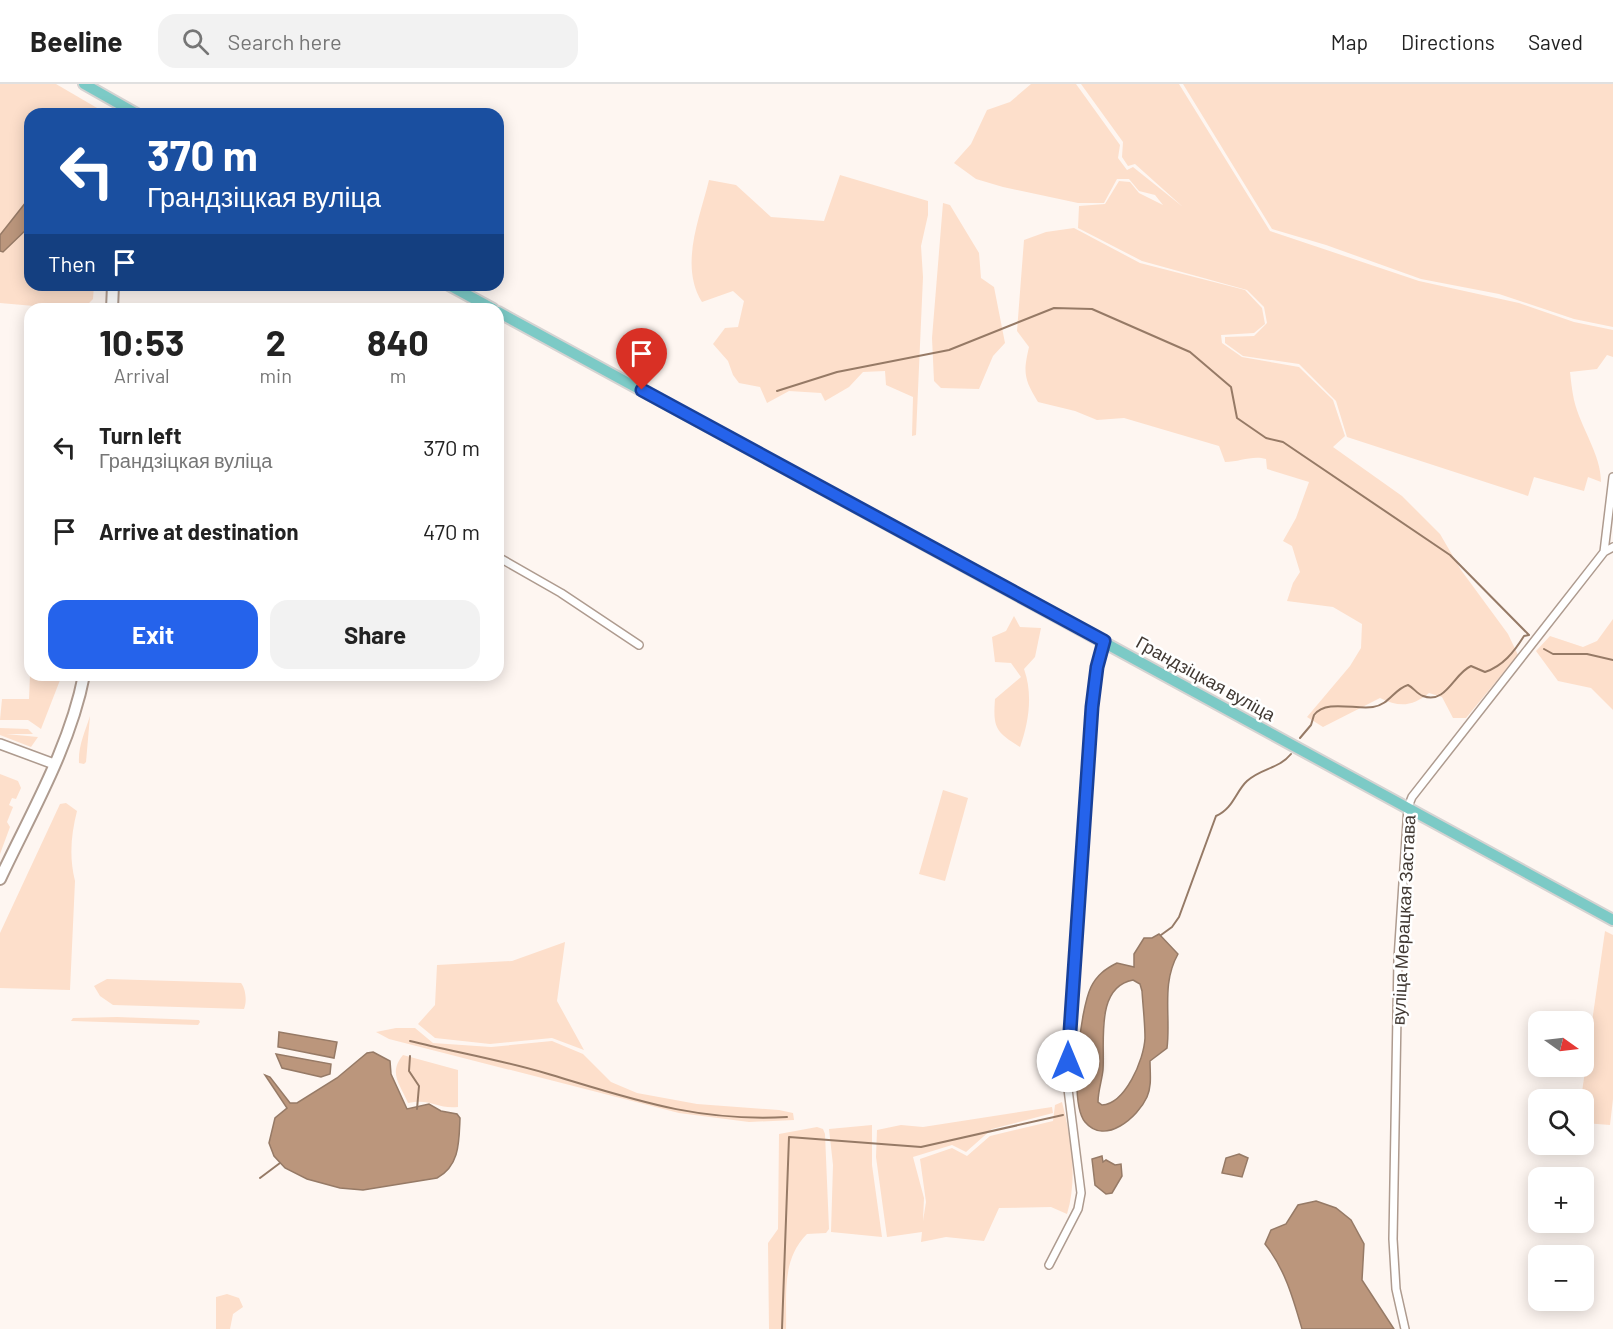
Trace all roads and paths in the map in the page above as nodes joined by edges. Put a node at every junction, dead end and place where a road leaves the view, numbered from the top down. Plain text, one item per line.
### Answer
1 (84, 84) edge
2 (123, 108) edge
3 (459, 291) edge
4 (482, 303) edge
5 (504, 315) edge
6 (1613, 477) edge
7 (1613, 547) edge
8 (1604, 552) junction
9 (504, 560) edge
10 (1104, 641) junction
11 (639, 645) dead end
12 (82, 681) edge
13 (0, 744) edge
14 (54, 764) junction
15 (1408, 807) junction
16 (0, 879) edge
17 (1613, 920) edge
18 (1049, 1265) dead end
19 (1405, 1329) edge

1 - 2 main road
3 - 4 main road
5 - 10 main road, Грандзіцкая вуліца
6 - 8 street
7 - 8 street, вуліца Мерацкая Застава
8 - 15 street, вуліца Мерацкая Застава
9 - 11 street
10 - 15 main road, Грандзіцкая вуліца
10 - 18 street
12 - 14 main road
13 - 14 street
14 - 16 main road
15 - 17 main road, Грандзіцкая вуліца
15 - 19 street, вуліца Мерацкая Застава

